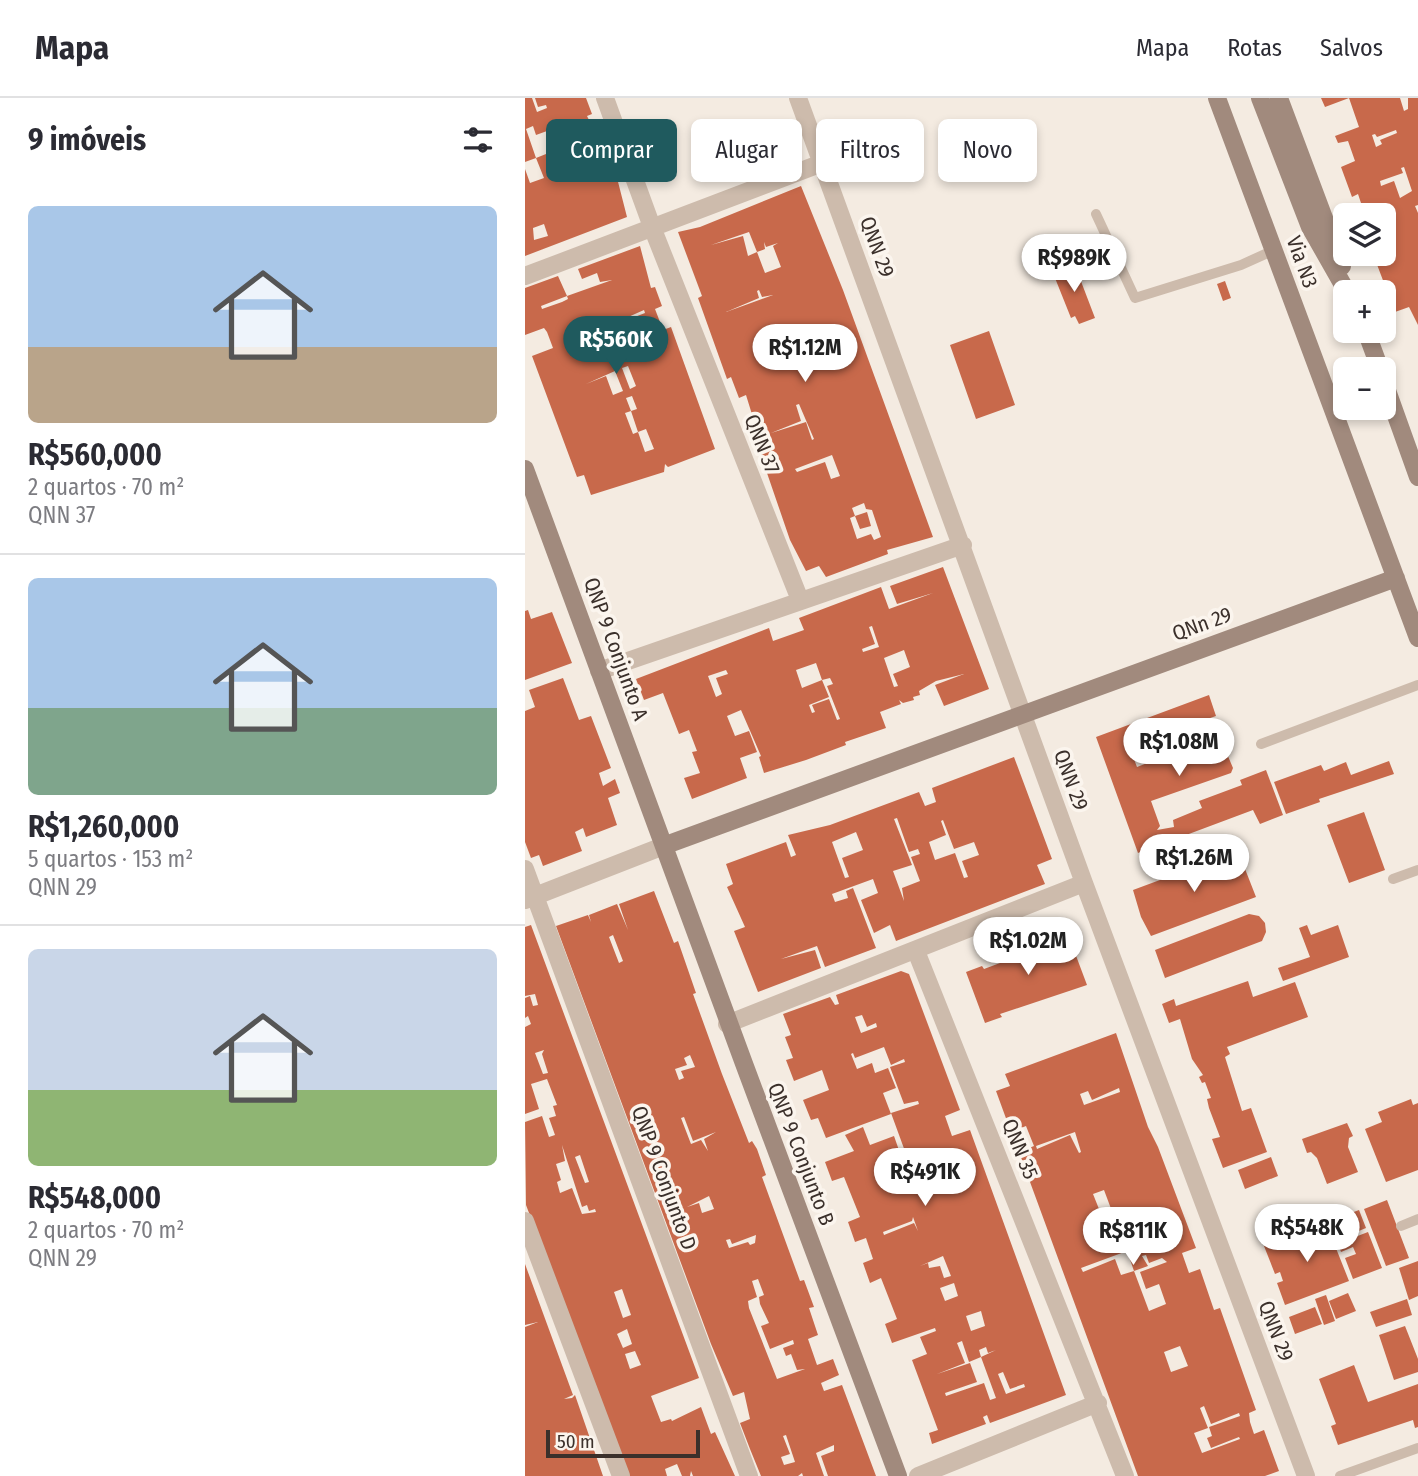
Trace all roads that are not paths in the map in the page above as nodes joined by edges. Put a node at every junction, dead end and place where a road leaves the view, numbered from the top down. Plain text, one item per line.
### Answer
1 (605, 98) edge
2 (797, 98) edge
3 (1260, 98) edge
4 (1279, 98) edge
5 (1223, 104) edge
6 (816, 147) edge
7 (816, 165) edge
8 (829, 182) edge
9 (1095, 214) dead end
10 (652, 227) junction
11 (1273, 250) junction
12 (525, 276) edge
13 (1343, 280) edge
14 (1346, 280) edge
15 (1396, 416) edge
16 (525, 469) edge
17 (1418, 477) edge
18 (963, 545) junction
19 (1397, 578) junction
20 (800, 600) junction
21 (1418, 638) edge
22 (599, 671) junction
23 (1418, 685) edge
24 (1024, 714) junction
25 (1261, 744) dead end
26 (666, 845) junction
27 (525, 869) edge
28 (1418, 870) edge
29 (1394, 879) dead end
30 (1084, 883) junction
31 (530, 898) edge
32 (916, 951) junction
33 (727, 1024) junction
34 (1418, 1219) edge
35 (525, 1221) edge
36 (1401, 1226) dead end
37 (1098, 1403) junction
38 (1418, 1448) edge
39 (621, 1476) edge
40 (749, 1476) edge
41 (898, 1476) edge
42 (918, 1476) edge
43 (1125, 1476) edge
44 (1306, 1476) edge
45 (1340, 1476) edge

1 - 10 street, QNN 37
2 - 6 street, QNN 29
3 - 13 street
4 - 14 street
5 - 11 street, Via N3
7 - 10 street
8 - 18 street, QNN 29
9 - 11 lane
10 - 12 street
10 - 20 street, QNN 37
11 - 19 street, Via N3
15 - 17 street
16 - 22 street, QNP 9 Conjunto A
18 - 20 street
18 - 24 street, QNN 29
19 - 21 street, Via N3
19 - 24 street, QNn 29
20 - 22 street
22 - 26 street, QNP 9 Conjunto A
23 - 25 lane
24 - 26 street
24 - 30 street, QNN 29
26 - 31 street
26 - 33 street, QNP 9 Conjunto B
27 - 31 street, QNP 9 Conjunto D
28 - 29 lane
30 - 32 street
30 - 44 street, QNN 29
31 - 40 street, QNP 9 Conjunto D
32 - 33 street
32 - 37 street, QNN 35
33 - 41 street, QNP 9 Conjunto B
34 - 36 lane
35 - 39 street
37 - 42 street
37 - 43 street, QNN 35
38 - 45 lane

